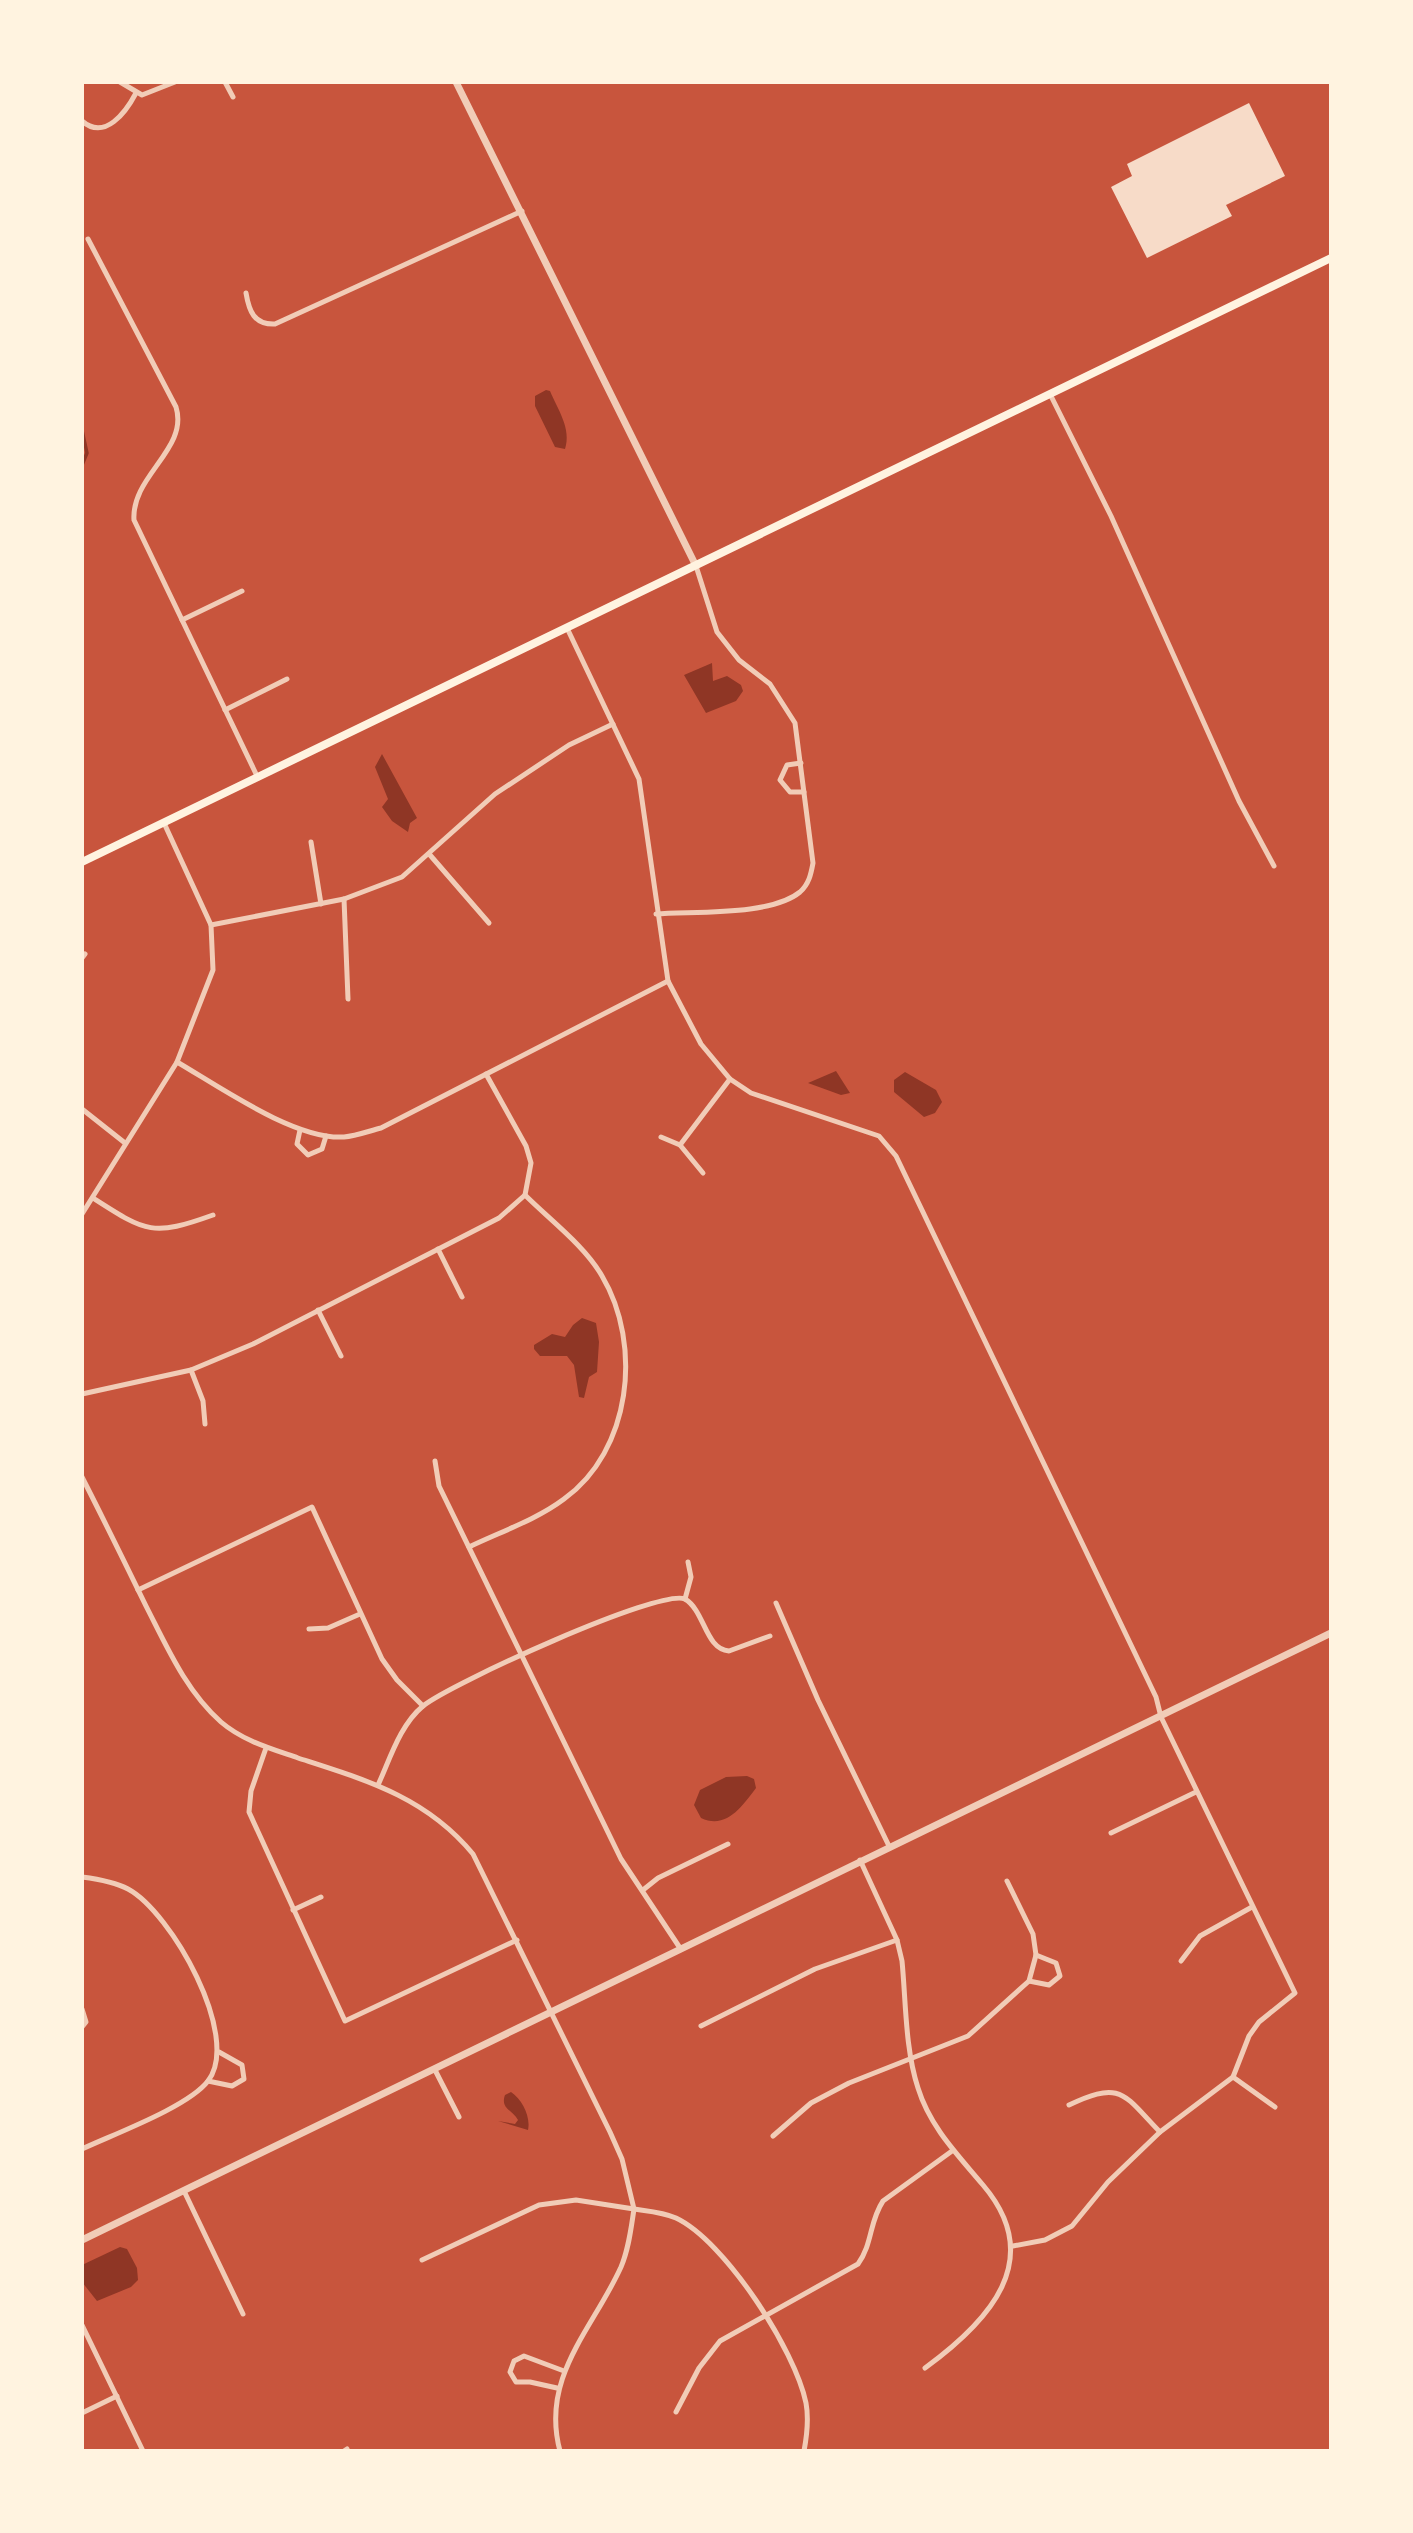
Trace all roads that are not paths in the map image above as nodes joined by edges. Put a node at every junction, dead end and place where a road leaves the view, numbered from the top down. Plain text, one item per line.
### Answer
1 (120, 82) edge
2 (175, 82) edge
3 (225, 82) edge
4 (456, 82) edge
5 (136, 93) junction
6 (233, 97) dead end
7 (82, 121) edge
8 (522, 211) junction
9 (88, 239) dead end
10 (1331, 258) edge
11 (246, 293) dead end
12 (1050, 394) junction
13 (696, 566) junction
14 (242, 591) dead end
15 (182, 620) junction
16 (567, 628) junction
17 (287, 679) dead end
18 (225, 710) junction
19 (614, 724) junction
20 (801, 763) junction
21 (258, 778) junction
22 (804, 792) junction
23 (164, 823) junction
24 (311, 842) dead end
25 (430, 855) junction
26 (82, 862) edge
27 (1274, 866) dead end
28 (344, 899) junction
29 (321, 904) junction
30 (656, 914) junction
31 (489, 923) dead end
32 (211, 925) junction
33 (668, 981) junction
34 (348, 999) dead end
35 (177, 1062) junction
36 (486, 1074) junction
37 (730, 1079) junction
38 (82, 1110) edge
39 (300, 1130) junction
40 (326, 1136) junction
41 (661, 1137) dead end
42 (125, 1143) junction
43 (680, 1145) junction
44 (703, 1173) dead end
45 (525, 1195) junction
46 (93, 1198) junction
47 (82, 1214) edge
48 (213, 1215) dead end
49 (438, 1249) junction
50 (461, 1297) dead end
51 (318, 1310) junction
52 (341, 1356) dead end
53 (191, 1370) junction
54 (82, 1394) edge
55 (205, 1424) dead end
56 (435, 1461) dead end
57 (82, 1477) edge
58 (469, 1547) junction
59 (688, 1562) dead end
60 (138, 1590) junction
61 (685, 1599) junction
62 (776, 1603) dead end
63 (360, 1614) junction
64 (309, 1629) dead end
65 (1331, 1633) edge
66 (770, 1636) dead end
67 (522, 1656) junction
68 (423, 1706) junction
69 (1161, 1717) junction
70 (266, 1748) junction
71 (378, 1785) junction
72 (1196, 1792) junction
73 (1111, 1833) dead end
74 (728, 1844) dead end
75 (889, 1846) junction
76 (860, 1860) junction
77 (82, 1877) edge
78 (1007, 1881) dead end
79 (643, 1891) junction
80 (321, 1897) dead end
81 (1252, 1907) junction
82 (293, 1910) junction
83 (517, 1940) junction
84 (897, 1940) junction
85 (680, 1948) junction
86 (1036, 1955) junction
87 (1181, 1961) dead end
88 (1029, 1981) junction
89 (82, 2009) edge
90 (551, 2011) junction
91 (701, 2026) dead end
92 (82, 2027) edge
93 (219, 2052) junction
94 (912, 2059) junction
95 (435, 2070) junction
96 (1233, 2077) junction
97 (208, 2081) junction
98 (1069, 2105) dead end
99 (1275, 2107) dead end
100 (458, 2117) dead end
101 (1160, 2132) junction
102 (774, 2136) dead end
103 (82, 2149) edge
104 (952, 2151) junction
105 (184, 2190) junction
106 (634, 2209) junction
107 (82, 2240) edge
108 (1013, 2246) junction
109 (422, 2260) dead end
110 (243, 2314) dead end
111 (765, 2315) junction
112 (82, 2325) edge
113 (925, 2368) dead end
114 (564, 2371) junction
115 (557, 2388) junction
116 (117, 2396) junction
117 (676, 2412) dead end
118 (82, 2413) edge
119 (143, 2451) edge
120 (560, 2451) edge
121 (804, 2451) edge

1 - 5 street
2 - 5 street
3 - 6 street
4 - 8 street
5 - 7 street
8 - 11 street
8 - 13 street
9 - 15 street
10 - 12 main road
12 - 13 main road
12 - 27 street
13 - 16 main road
13 - 20 street
14 - 15 street
15 - 18 street
16 - 19 street
16 - 21 main road
17 - 18 street
18 - 21 street
19 - 25 street
19 - 30 street
20 - 22 street
20 - 22 street
21 - 23 main road
22 - 30 street
23 - 26 main road
23 - 32 street
24 - 29 street
25 - 28 street
25 - 31 street
28 - 29 street
28 - 34 street
29 - 32 street
30 - 33 street
32 - 35 street
33 - 36 street
33 - 37 street
35 - 39 street
35 - 42 street
36 - 40 street
36 - 45 street
37 - 43 street
37 - 69 street
38 - 42 street
39 - 40 street
39 - 40 street
41 - 43 street
42 - 46 street
43 - 44 street
45 - 49 street
45 - 58 street
46 - 47 street
46 - 48 street
49 - 50 street
49 - 51 street
51 - 52 street
51 - 53 street
53 - 54 street
53 - 55 street
56 - 58 street
57 - 60 street
58 - 67 street
59 - 61 street
60 - 63 street
60 - 70 street
61 - 66 street
61 - 67 street
62 - 75 street
63 - 64 street
63 - 68 street
65 - 69 street
67 - 68 street
67 - 79 street
68 - 71 street
69 - 72 street
69 - 75 street
70 - 71 street
70 - 82 street
71 - 83 street
72 - 73 street
72 - 81 street
74 - 79 street
75 - 76 street
76 - 84 street
76 - 85 street
77 - 93 street
78 - 86 street
79 - 85 street
80 - 82 street
81 - 87 street
81 - 96 street
82 - 83 street
83 - 90 street
84 - 91 street
84 - 94 street
85 - 90 street
86 - 88 street
86 - 88 street
88 - 94 street
89 - 92 street
90 - 95 street
90 - 106 street
93 - 97 street
93 - 97 street
94 - 102 street
94 - 104 street
95 - 100 street
95 - 105 street
96 - 99 street
96 - 101 street
97 - 103 street
98 - 101 street
101 - 108 street
104 - 108 street
104 - 111 street
105 - 107 street
105 - 110 street
106 - 109 street
106 - 111 street
106 - 114 street
108 - 113 street
111 - 117 street
111 - 121 street
112 - 116 street
114 - 115 street
114 - 115 street
115 - 120 street
116 - 118 street
116 - 119 street

